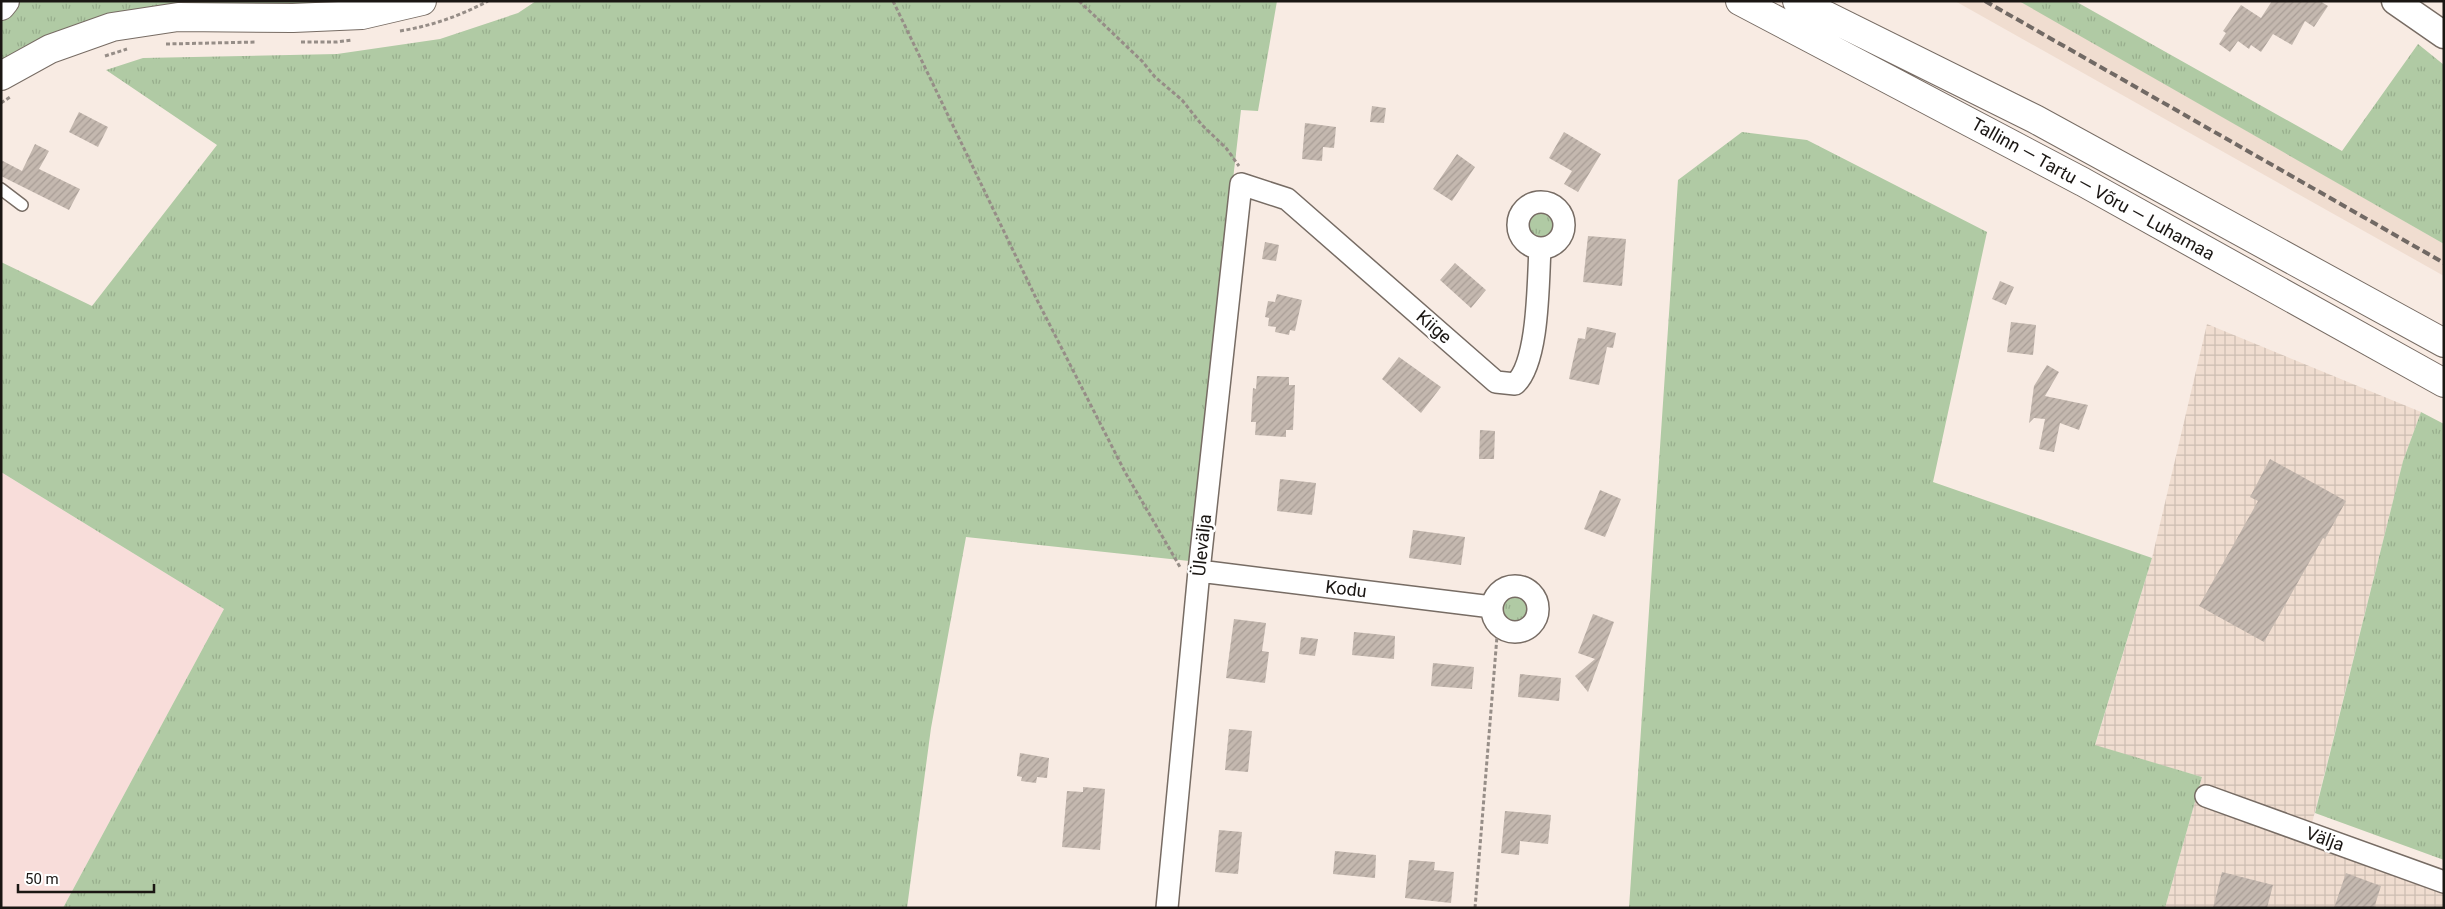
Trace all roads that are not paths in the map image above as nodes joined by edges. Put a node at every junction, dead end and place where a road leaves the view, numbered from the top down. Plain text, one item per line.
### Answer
1 (5, 1) edge
2 (422, 1) edge
3 (1740, 1) edge
4 (1797, 1) edge
5 (2395, 1) edge
6 (1, 6) edge
7 (2444, 35) edge
8 (8, 85) edge
9 (1241, 184) joint
10 (1, 189) edge
11 (22, 204) dead end
12 (1540, 248) dead end
13 (2444, 343) edge
14 (2444, 383) edge
15 (1199, 575) junction
16 (1495, 616) road end
17 (2206, 796) dead end
18 (2444, 882) edge
19 (1167, 908) edge

1 - 6 main road
2 - 8 main road
3 - 14 main road, Tallinn — Tartu — Võru — Luhamaa
4 - 13 main road, Tallinn — Tartu — Võru — Luhamaa
5 - 7 street
9 - 12 street, Kiige
9 - 15 street, Ülevälja
10 - 11 lane
15 - 16 street, Kodu
15 - 19 street, Ülevälja
17 - 18 street, Välja

